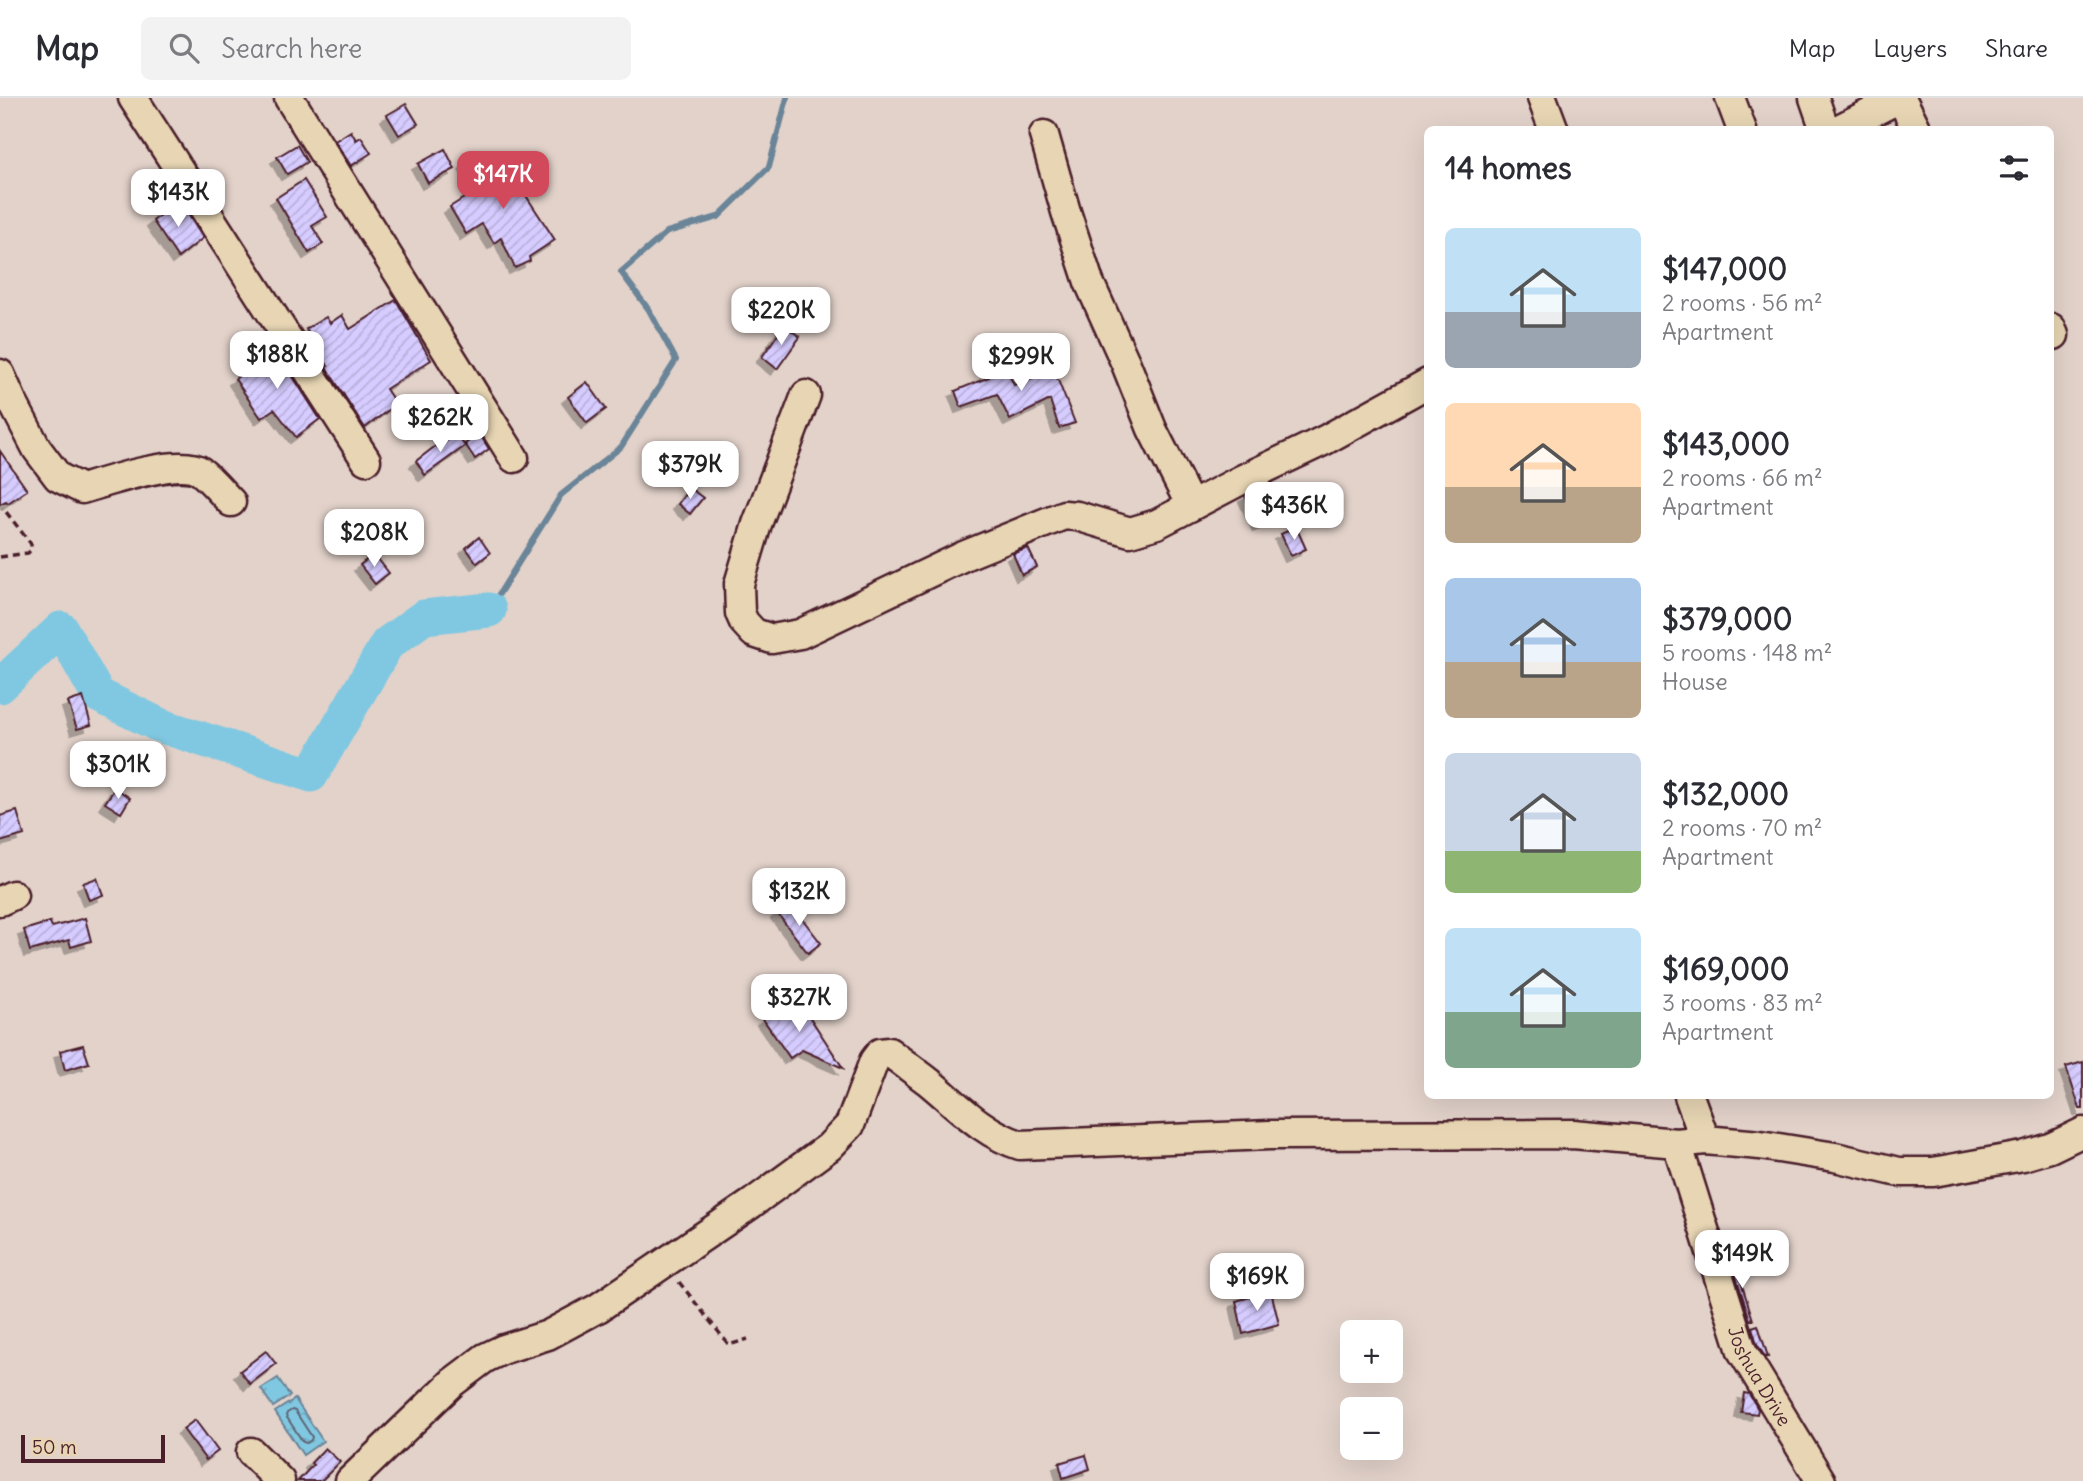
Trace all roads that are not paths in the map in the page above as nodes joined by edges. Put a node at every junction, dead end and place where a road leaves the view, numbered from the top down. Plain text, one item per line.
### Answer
1 (133, 98) edge
2 (289, 98) edge
3 (1542, 98) edge
4 (1730, 98) edge
5 (1814, 98) edge
6 (1901, 98) edge
7 (1552, 126) edge
8 (1740, 126) edge
9 (1824, 126) edge
10 (1845, 126) edge
11 (1915, 126) edge
12 (1044, 135) dead end
13 (0, 374) edge
14 (1424, 385) edge
15 (806, 395) dead end
16 (514, 458) dead end
17 (366, 460) dead end
18 (231, 502) dead end
19 (1191, 506) junction
20 (1690, 1099) edge
21 (2083, 1132) edge
22 (1705, 1140) junction
23 (1677, 1143) junction
24 (251, 1452) dead end
25 (280, 1481) edge
26 (350, 1481) edge
27 (1821, 1481) edge

1 - 17 street
2 - 16 street
3 - 7 street
4 - 8 street
5 - 9 street
6 - 10 street
6 - 11 street
12 - 19 street
13 - 18 street
14 - 19 street
15 - 19 street
20 - 22 street
21 - 22 street
22 - 23 street
23 - 26 street
23 - 27 street, Joshua Drive
24 - 25 street

